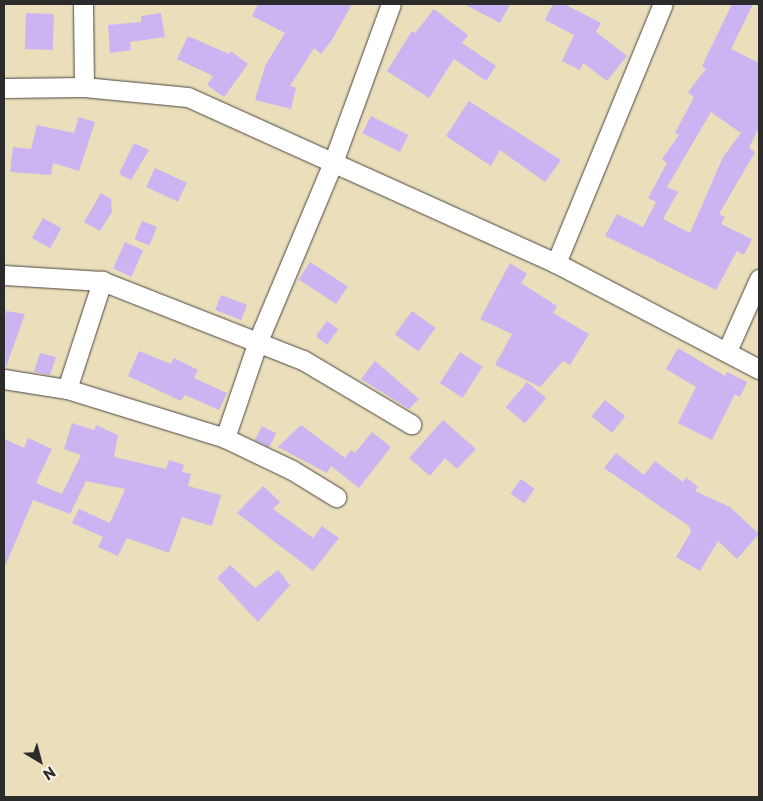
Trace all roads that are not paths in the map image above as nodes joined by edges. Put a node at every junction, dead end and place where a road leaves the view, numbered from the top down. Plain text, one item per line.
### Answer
1 (83, 4) edge
2 (391, 4) edge
3 (663, 4) edge
4 (84, 87) junction
5 (4, 88) edge
6 (332, 165) junction
7 (556, 263) junction
8 (4, 276) edge
9 (759, 279) edge
10 (102, 281) junction
11 (258, 341) junction
12 (727, 351) junction
13 (759, 369) edge
14 (4, 379) edge
15 (67, 388) junction
16 (411, 424) dead end
17 (225, 438) junction
18 (336, 497) dead end

1 - 4 street
2 - 6 street
3 - 7 street
4 - 5 street
4 - 6 street
6 - 7 street
6 - 11 street
7 - 12 street
8 - 10 street
9 - 12 street
10 - 11 street
10 - 15 street
11 - 16 street
11 - 17 street
12 - 13 street
14 - 15 street
15 - 17 street
17 - 18 street

